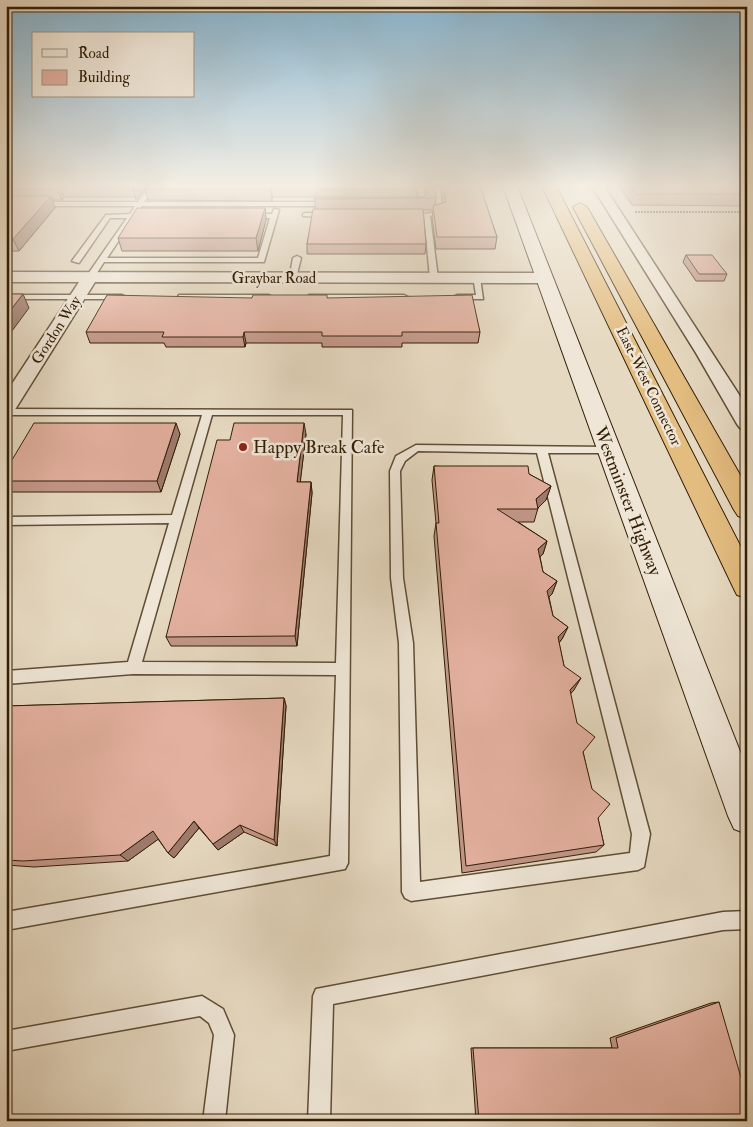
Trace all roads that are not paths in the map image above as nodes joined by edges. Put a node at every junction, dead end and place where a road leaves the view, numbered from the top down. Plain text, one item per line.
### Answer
1 (92, 239) edge
2 (116, 239) edge
3 (267, 239) edge
4 (430, 239) edge
5 (529, 239) edge
6 (575, 239) edge
7 (596, 239) edge
8 (631, 239) edge
9 (297, 258) dead end
10 (102, 260) junction
11 (76, 261) dead end
12 (6, 277) edge
13 (90, 277) junction
14 (292, 278) junction
15 (434, 278) junction
16 (476, 278) junction
17 (543, 278) junction
18 (6, 297) edge
19 (77, 297) junction
20 (133, 297) edge
21 (173, 297) edge
22 (282, 297) edge
23 (302, 297) edge
24 (411, 297) edge
25 (451, 297) edge
26 (6, 408) edge
27 (6, 412) edge
28 (208, 412) junction
29 (747, 424) edge
30 (542, 450) junction
31 (609, 450) junction
32 (747, 510) edge
33 (176, 519) junction
34 (6, 521) edge
35 (747, 587) edge
36 (133, 668) junction
37 (343, 669) junction
38 (6, 678) edge
39 (747, 816) edge
40 (747, 920) edge
41 (6, 921) edge
42 (6, 1041) edge
43 (214, 1121) edge
44 (319, 1121) edge

1 - 11 lane
2 - 10 lane
3 - 10 lane
4 - 15 lane
5 - 17 main road, Westminster Highway
6 - 35 highway, East-West Connector
7 - 32 highway, East-West Connector
8 - 29 street
9 - 14 lane
10 - 13 lane
12 - 13 street, Graybar Road
13 - 14 street, Graybar Road
13 - 19 street, Gordon Way
14 - 15 street, Graybar Road
15 - 16 street, Graybar Road
16 - 17 street, Graybar Road
16 - 25 lane
17 - 31 main road, Westminster Highway
18 - 19 lane
19 - 20 lane
19 - 26 street, Gordon Way
21 - 22 lane
23 - 24 lane
27 - 28 lane
28 - 33 lane
28 - 37 lane
30 - 30 lane
30 - 31 lane
31 - 39 main road, Westminster Highway
33 - 34 lane
33 - 36 lane
36 - 37 lane
36 - 38 lane
37 - 41 lane
40 - 44 lane
42 - 43 lane

